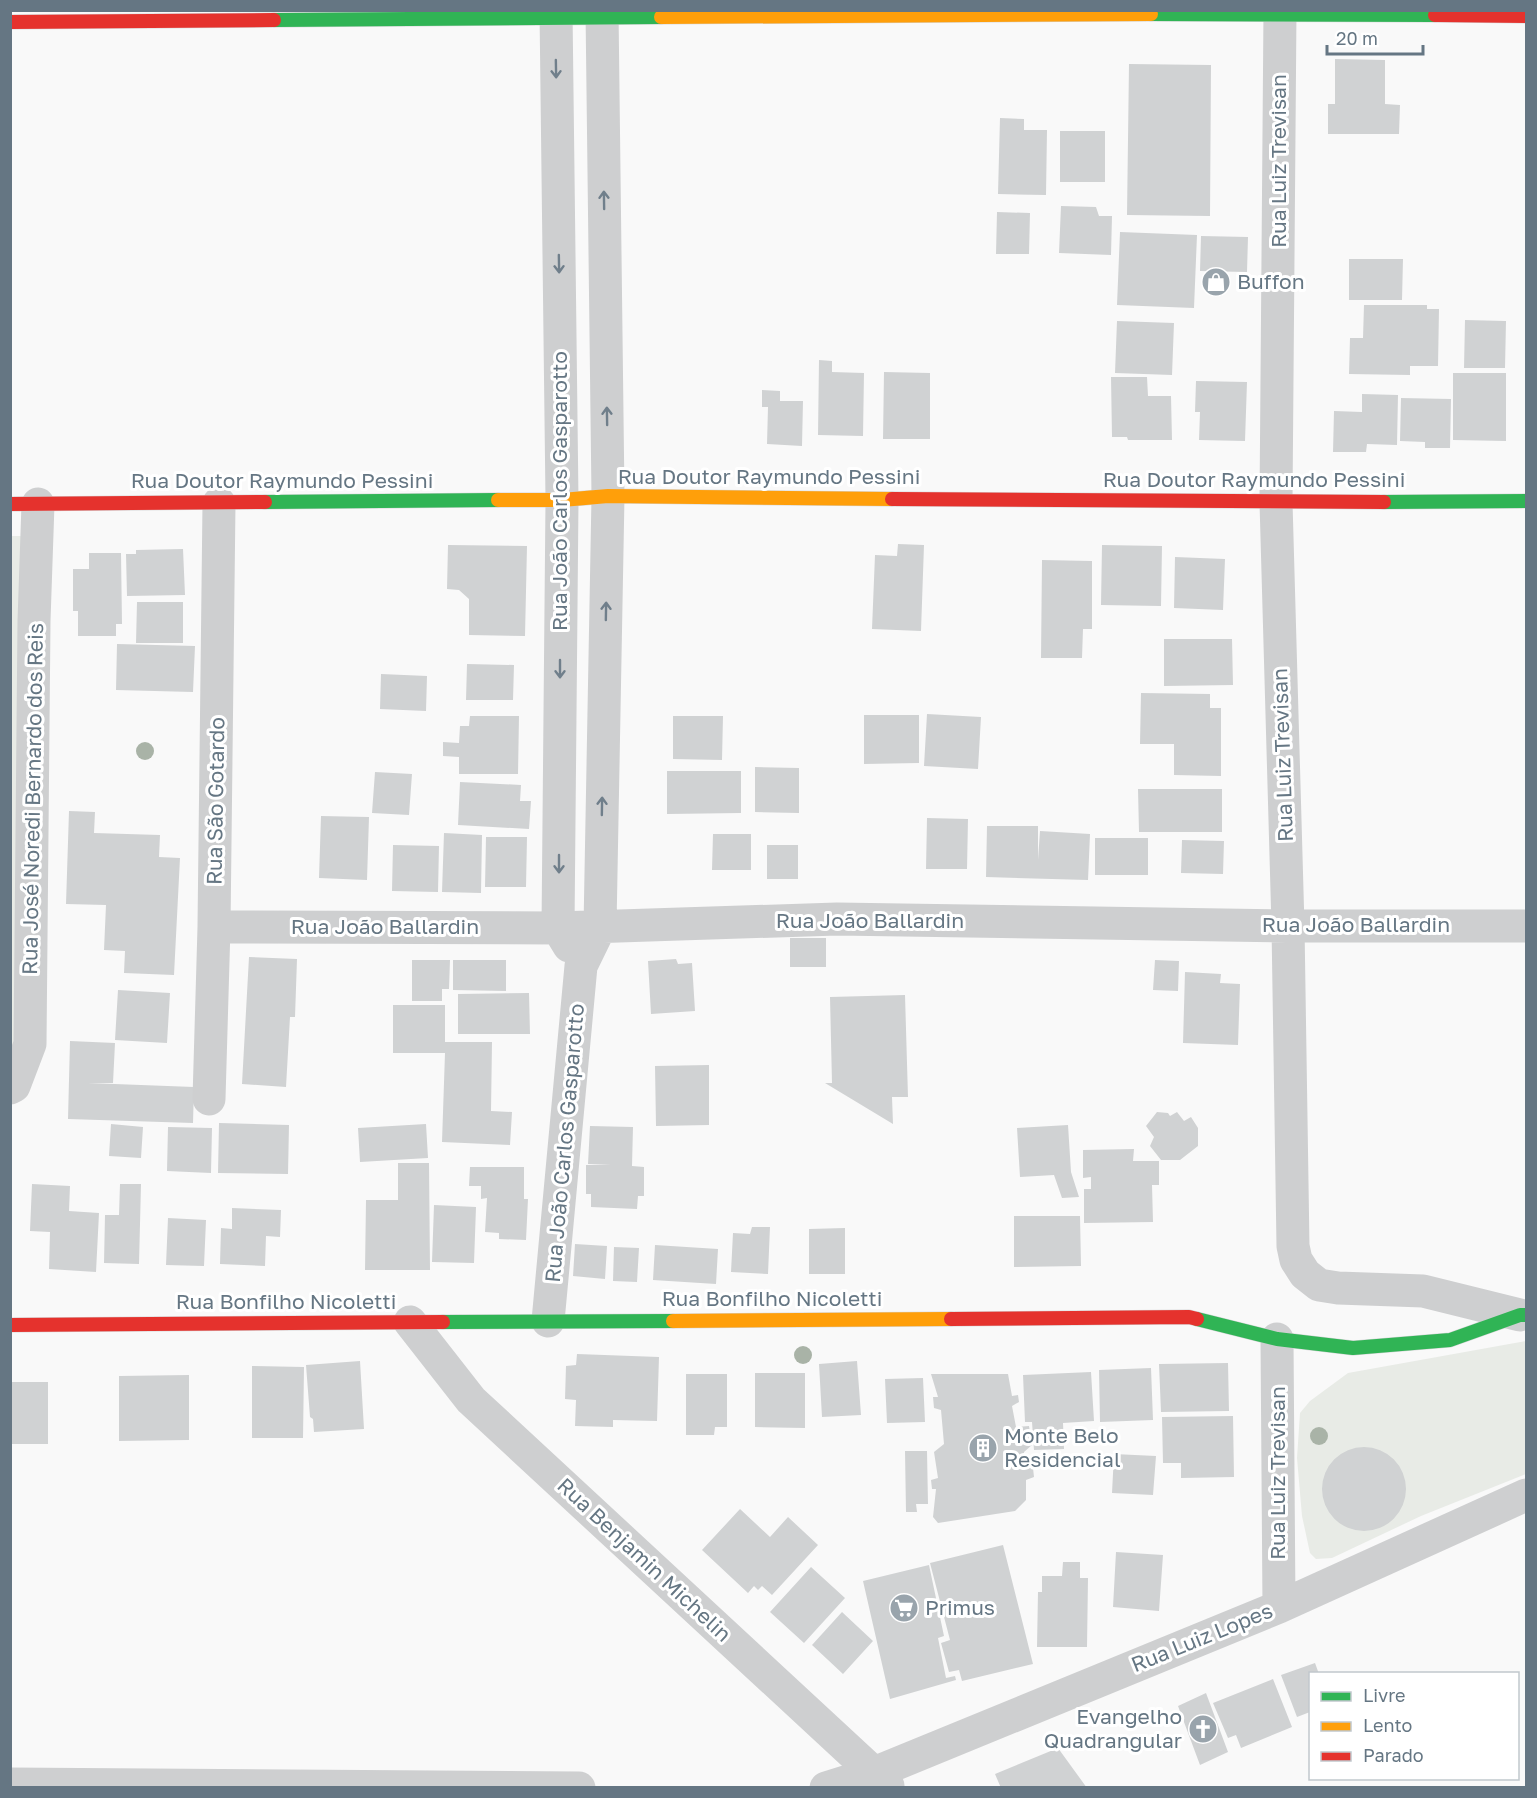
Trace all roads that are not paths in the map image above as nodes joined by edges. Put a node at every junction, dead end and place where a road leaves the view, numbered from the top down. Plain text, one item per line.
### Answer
1 (1280, 11) edge
2 (556, 14) edge
3 (602, 14) edge
4 (1527, 16) edge
5 (10, 22) edge
6 (608, 496) junction
7 (562, 500) junction
8 (1527, 501) edge
9 (1276, 502) junction
10 (219, 503) junction
11 (24, 504) edge
12 (1288, 926) junction
13 (1527, 926) edge
14 (214, 927) junction
15 (600, 927) junction
16 (558, 928) junction
17 (581, 966) junction
18 (10, 1088) edge
19 (209, 1099) dead end
20 (1523, 1315) edge
21 (549, 1321) junction
22 (410, 1322) junction
23 (10, 1325) edge
24 (1277, 1339) junction
25 (1527, 1495) edge
26 (1279, 1607) junction
27 (882, 1780) edge
28 (10, 1784) edge
29 (579, 1788) edge
30 (826, 1788) edge

1 - 3 street
1 - 4 street
1 - 9 street, Rua Luiz Trevisan
2 - 3 street
2 - 5 street
2 -> 7 street, Rua João Carlos Gasparotto
6 -> 3 street, Rua João Carlos Gasparotto
6 - 7 street, Rua Doutor Raymundo Pessini
6 - 9 street, Rua Doutor Raymundo Pessini
15 -> 6 street, Rua João Carlos Gasparotto
7 - 10 street, Rua Doutor Raymundo Pessini
7 -> 16 street, Rua João Carlos Gasparotto
8 - 9 street, Rua Doutor Raymundo Pessini
9 - 12 street, Rua Luiz Trevisan
10 - 11 street, Rua Doutor Raymundo Pessini
10 - 14 street, Rua São Gotardo
11 - 18 street, Rua José Noredi Bernardo dos Reis
12 - 13 street, Rua João Ballardin
12 - 15 street, Rua João Ballardin
12 - 20 street, Rua Luiz Trevisan
14 - 16 street, Rua João Ballardin
14 - 19 street, Rua São Gotardo
15 - 16 street, Rua João Ballardin
15 - 17 street, Rua João Carlos Gasparotto
16 - 17 street
17 - 21 street, Rua João Carlos Gasparotto
20 - 24 street, Rua Bonfilho Nicoletti
21 - 22 street, Rua Bonfilho Nicoletti
21 - 24 street, Rua Bonfilho Nicoletti
22 - 23 street, Rua Bonfilho Nicoletti
22 - 27 street, Rua Benjamin Michelin
24 - 26 street, Rua Luiz Trevisan
25 - 26 street, Rua Luiz Lopes
26 - 27 street, Rua Luiz Lopes
27 - 30 street, Rua Luiz Lopes
28 - 29 street

